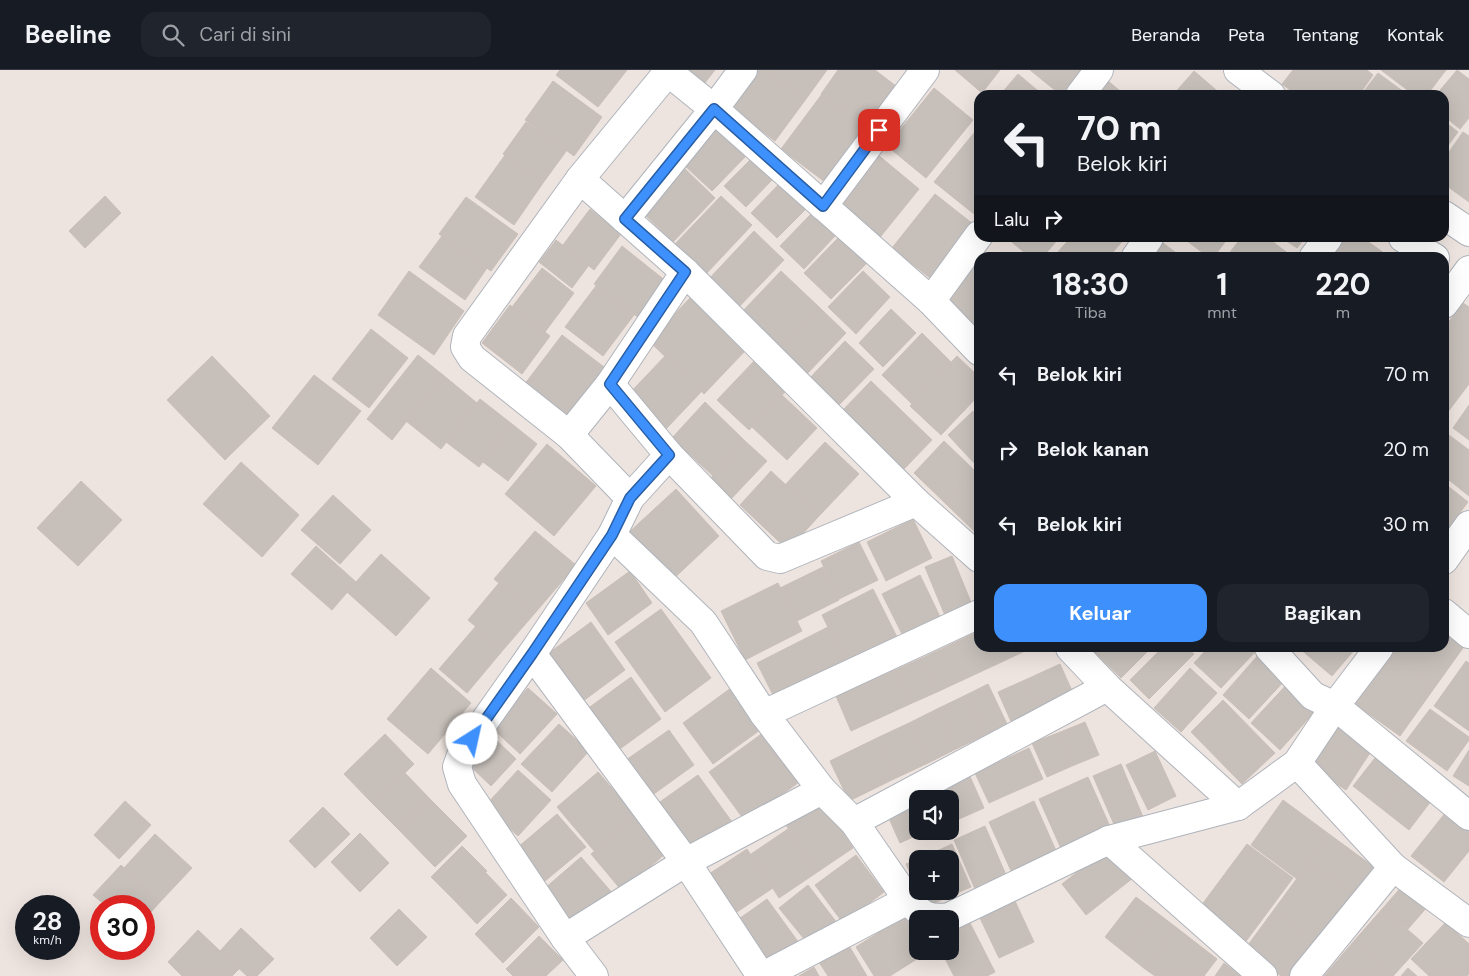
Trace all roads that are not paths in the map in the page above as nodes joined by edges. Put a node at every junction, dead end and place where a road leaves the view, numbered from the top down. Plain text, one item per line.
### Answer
1 (743, 70) edge
2 (925, 70) edge
3 (1099, 70) edge
4 (1238, 70) edge
5 (1264, 87) edge
6 (1084, 90) edge
7 (714, 109) junction
8 (580, 179) junction
9 (823, 206) junction
10 (1449, 218) edge
11 (625, 219) junction
12 (1469, 232) edge
13 (974, 242) edge
14 (1409, 242) edge
15 (1425, 252) edge
16 (685, 272) junction
17 (1462, 272) edge
18 (1449, 295) edge
19 (931, 300) junction
20 (974, 346) edge
21 (610, 384) junction
22 (569, 435) junction
23 (669, 455) junction
24 (630, 498) junction
25 (916, 502) junction
26 (1469, 525) edge
27 (612, 535) junction
28 (1449, 553) edge
29 (974, 554) edge
30 (974, 616) edge
31 (1449, 617) edge
32 (1469, 634) edge
33 (1074, 652) edge
34 (1272, 652) edge
35 (1376, 652) edge
36 (532, 654) junction
37 (1107, 687) junction
38 (1335, 706) junction
39 (764, 714) junction
40 (1297, 763) junction
41 (822, 790) junction
42 (1238, 806) junction
43 (1469, 816) edge
44 (854, 822) junction
45 (1109, 840) junction
46 (686, 862) junction
47 (1393, 867) junction
48 (908, 900) junction
49 (1469, 923) edge
50 (565, 938) junction
51 (594, 976) edge
52 (762, 976) edge
53 (1264, 976) edge
54 (1304, 976) edge

1 - 7 street
2 - 9 street
3 - 6 street
4 - 5 street
7 - 8 street
7 - 9 street
7 - 11 street
8 - 11 street
8 - 22 street
9 - 19 street
10 - 12 street
11 - 16 street
13 - 19 street
14 - 15 street
16 - 21 street
16 - 25 street
17 - 18 street
19 - 20 street
21 - 22 street
21 - 23 street
22 - 24 street
23 - 24 street
23 - 25 street
24 - 27 street
25 - 29 street
26 - 28 street
27 - 36 street
27 - 39 street
30 - 39 street
31 - 32 street
33 - 37 street
34 - 38 street
35 - 38 street
36 - 46 street
36 - 50 street
37 - 42 street
37 - 44 street
38 - 40 street
38 - 43 street
39 - 41 street
40 - 42 street
40 - 47 street
41 - 44 street
41 - 46 street
42 - 45 street
44 - 48 street
45 - 48 street
45 - 53 street
46 - 50 street
46 - 52 street
47 - 49 street
47 - 54 street
48 - 52 street
50 - 51 street

